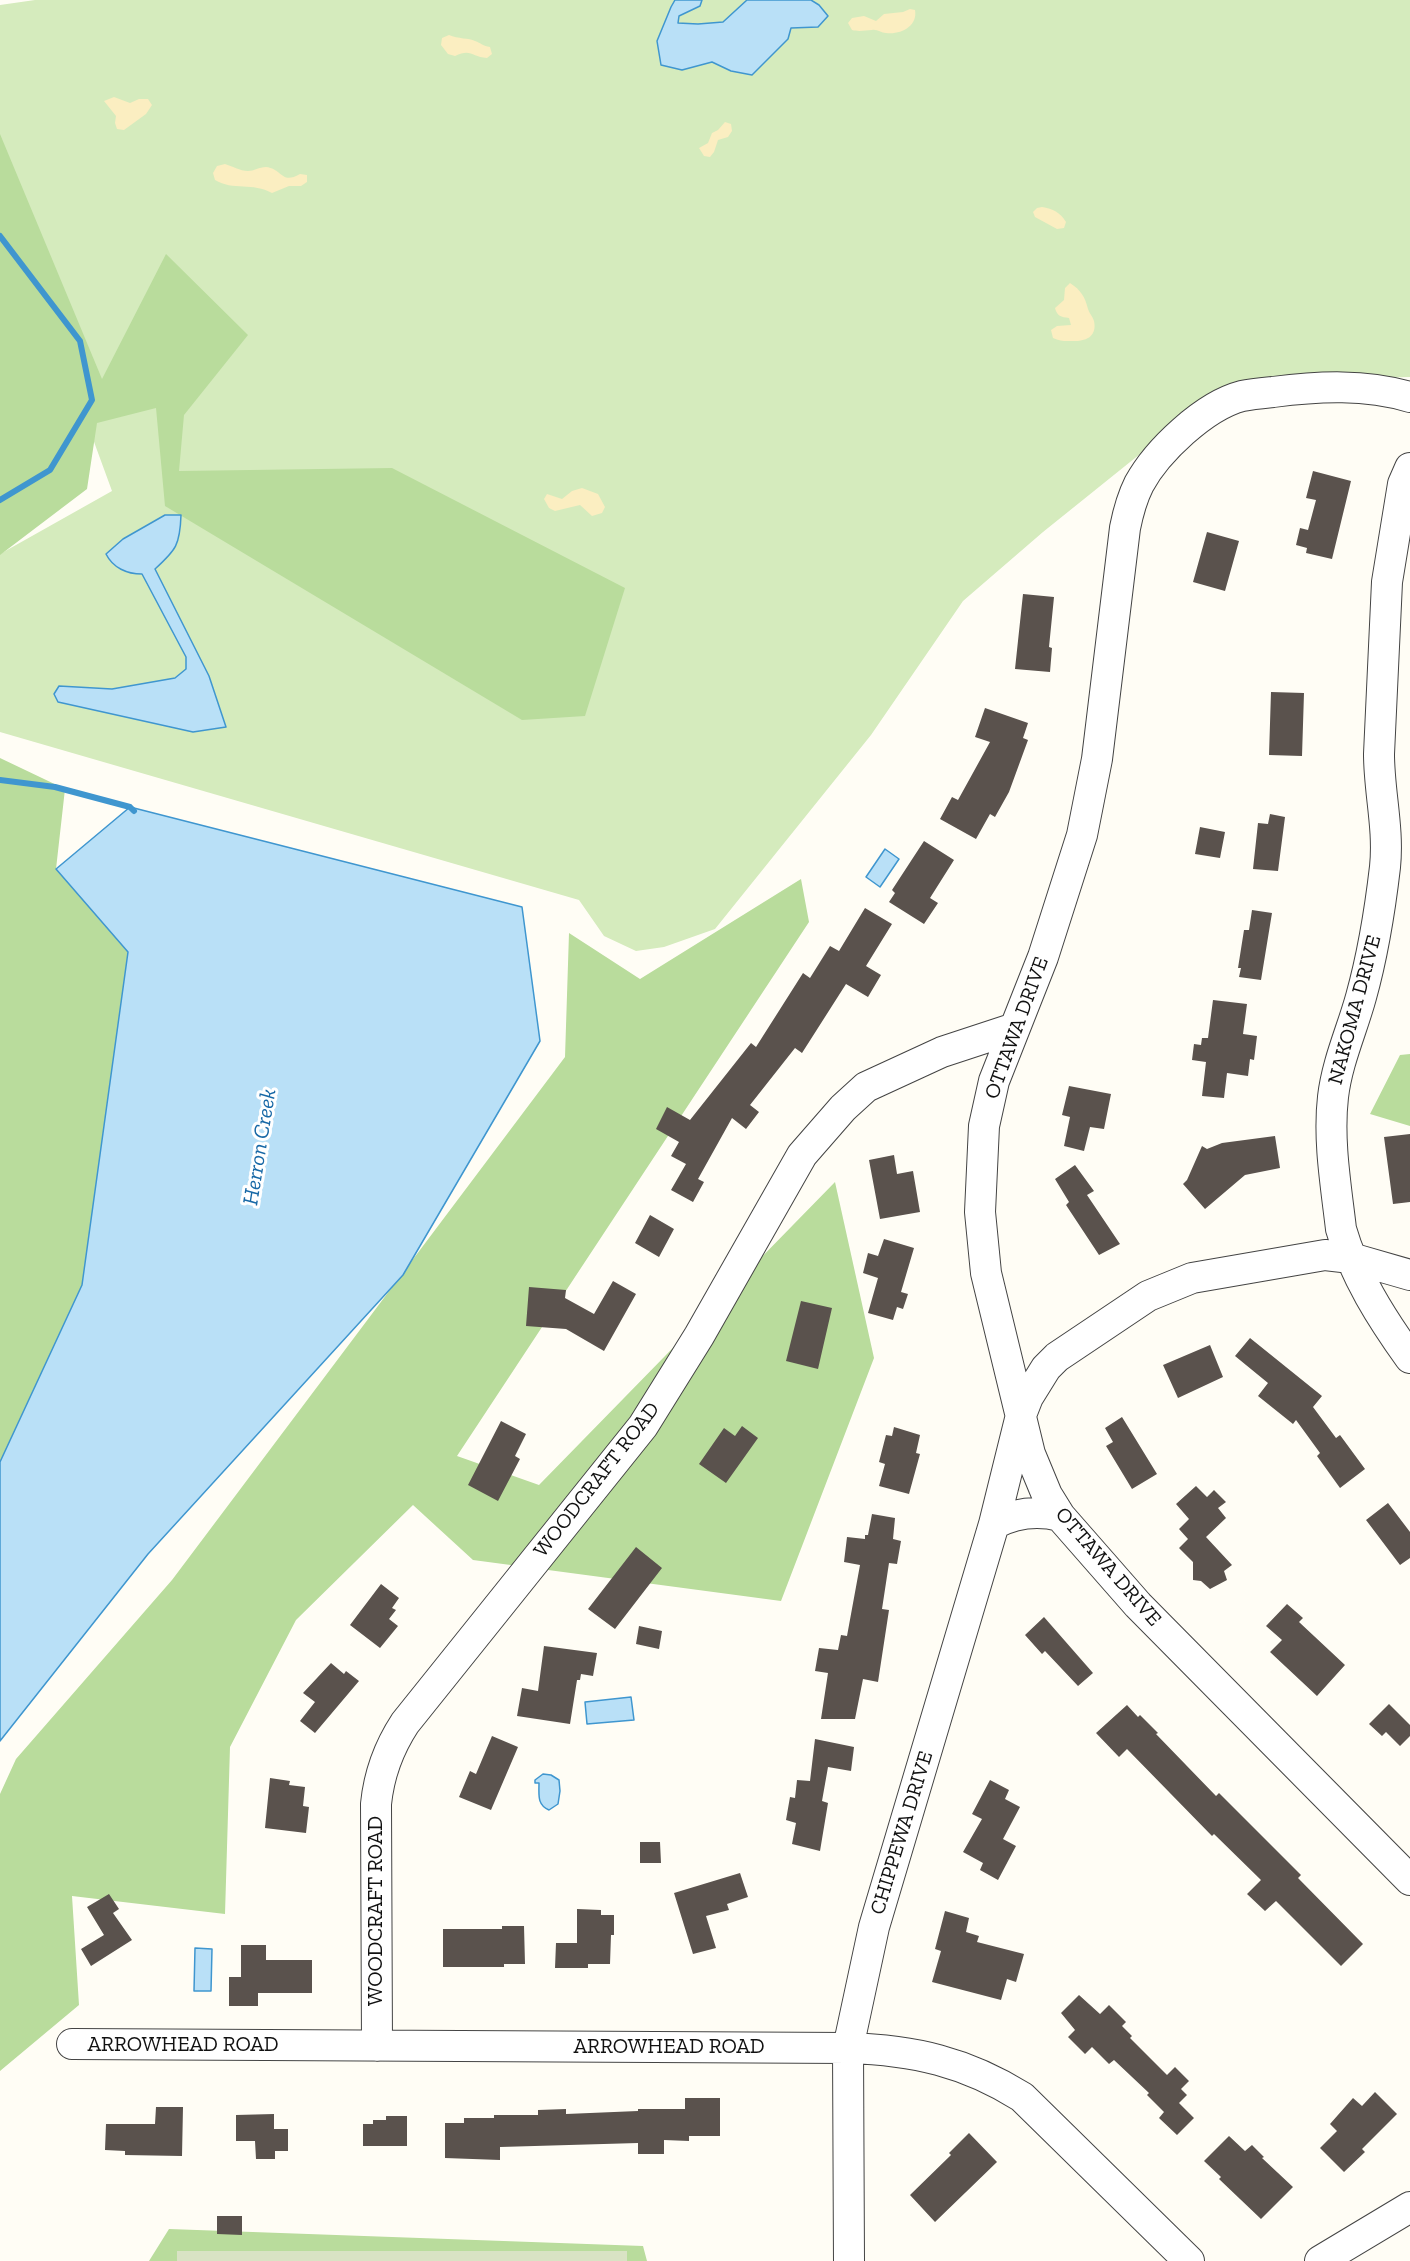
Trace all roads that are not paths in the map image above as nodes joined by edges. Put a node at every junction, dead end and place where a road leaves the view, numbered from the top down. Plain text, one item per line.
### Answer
1 (1410, 397) edge
2 (1410, 468) edge
3 (1015, 1028) junction
4 (1352, 1258) junction
5 (1410, 1275) edge
6 (1410, 1358) edge
7 (1021, 1414) junction
8 (1060, 1516) junction
9 (994, 1524) junction
10 (1410, 1880) edge
11 (72, 2044) dead end
12 (376, 2046) junction
13 (848, 2048) junction
14 (1410, 2207) edge
15 (849, 2261) edge
16 (1189, 2261) edge
17 (1320, 2261) edge

1 - 3 street, OTTAWA DRIVE
2 - 4 street, NAKOMA DRIVE
3 - 7 street, OTTAWA DRIVE
3 - 12 street, WOODCRAFT ROAD
4 - 5 street, CHIPPEWA DRIVE
4 - 6 street, NAKOMA DRIVE
4 - 7 street, CHIPPEWA DRIVE
7 - 8 street, OTTAWA DRIVE
7 - 9 street, CHIPPEWA DRIVE
8 - 9 street
8 - 10 street, OTTAWA DRIVE
9 - 13 street, CHIPPEWA DRIVE
11 - 12 street, ARROWHEAD ROAD
12 - 13 street, ARROWHEAD ROAD
13 - 15 street, CHIPPEWA DRIVE
13 - 16 street, ARROWHEAD ROAD
14 - 17 street

